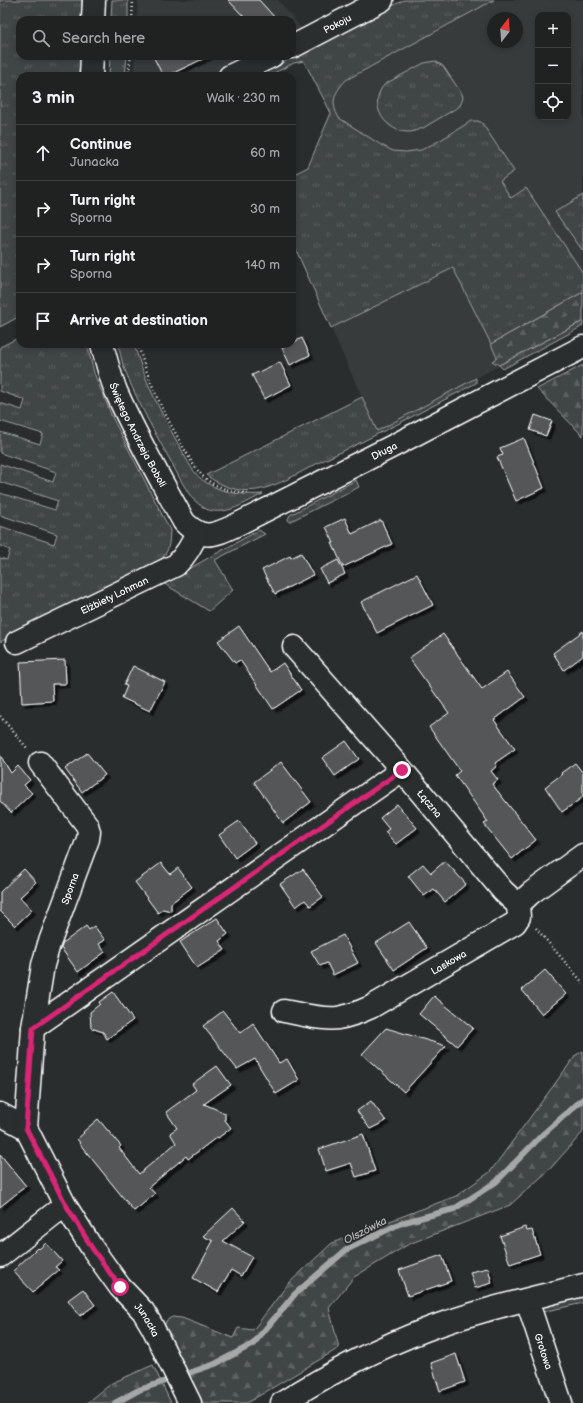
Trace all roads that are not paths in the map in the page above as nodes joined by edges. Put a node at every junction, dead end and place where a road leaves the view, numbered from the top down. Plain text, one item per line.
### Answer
1 (94, 0) edge
2 (382, 0) edge
3 (93, 16) edge
4 (296, 45) edge
5 (92, 60) edge
6 (264, 60) edge
7 (91, 72) edge
8 (238, 72) edge
9 (583, 347) edge
10 (103, 348) edge
11 (190, 527) junction
12 (17, 642) dead end
13 (294, 647) dead end
14 (40, 763) road end
15 (402, 770) junction
16 (583, 855) edge
17 (518, 911) junction
18 (284, 1011) dead end
19 (33, 1028) junction
20 (0, 1114) edge
21 (26, 1128) junction
22 (66, 1205) junction
23 (0, 1256) edge
24 (583, 1285) edge
25 (527, 1300) junction
26 (188, 1398) edge
27 (282, 1403) edge
28 (561, 1403) edge

1 - 3 street
2 - 4 street, Pokoju
5 - 7 street
6 - 8 street
9 - 11 street, Długa
10 - 11 street, Świętego Andrzeja Boboli
11 - 12 street, Elżbiety Lohman
13 - 15 street, Łączna
14 - 19 street, Sporna
15 - 17 street, Łączna
15 - 19 street
16 - 17 street, Laskowa
17 - 18 street, Laskowa
19 - 21 street, Sporna
20 - 21 street
21 - 22 street, Junacka
22 - 23 street
22 - 26 street, Junacka
24 - 25 street
25 - 27 street
25 - 28 street, Grotowa

